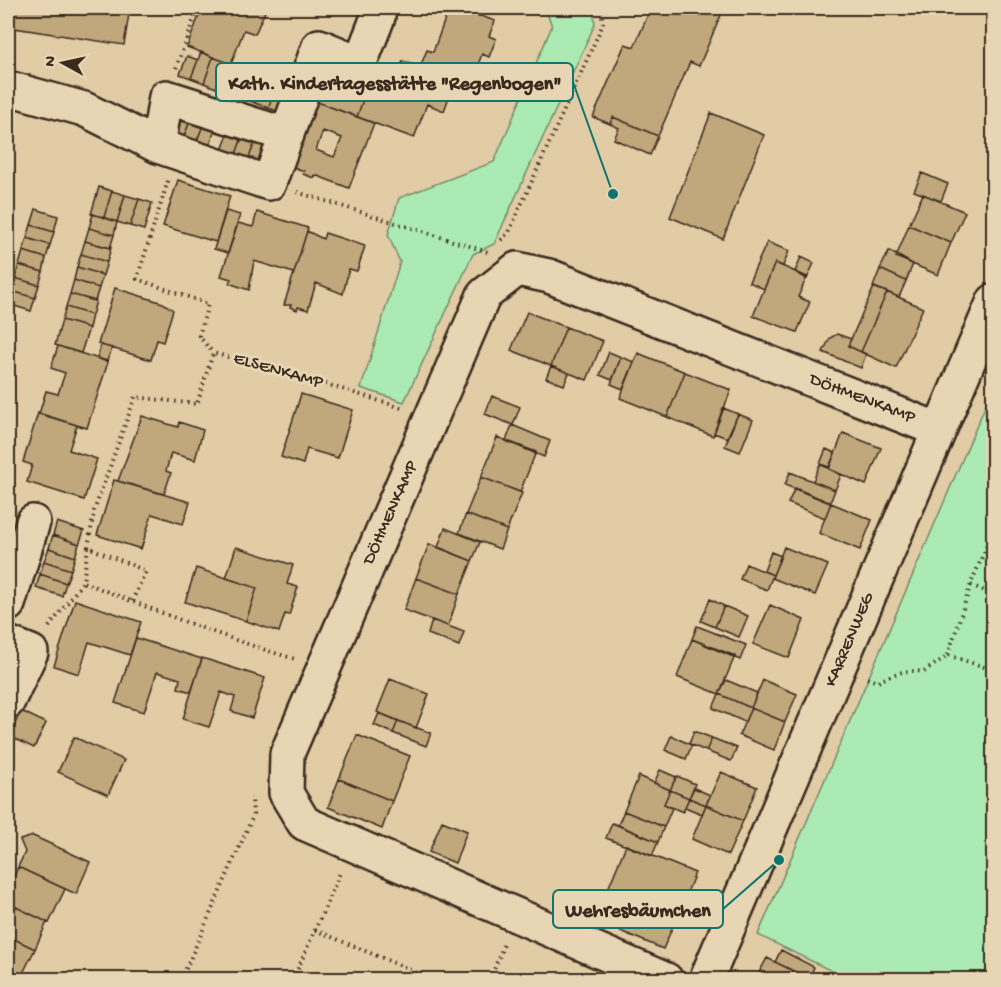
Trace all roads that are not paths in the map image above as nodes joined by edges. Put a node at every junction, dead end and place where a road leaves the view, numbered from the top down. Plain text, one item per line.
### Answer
1 (378, 17) dead end
2 (8, 88) edge
3 (287, 135) junction
4 (167, 149) junction
5 (993, 301) edge
6 (939, 430) junction
7 (33, 522) dead end
8 (8, 604) edge
9 (19, 647) edge
10 (8, 701) edge
11 (666, 980) edge
12 (706, 980) edge

1 - 3 street
2 - 4 street
3 - 4 street
3 - 4 street
5 - 6 street, KARRENWEG
6 - 11 street, DÖHMENKAMP
6 - 12 street, KARRENWEG
7 - 8 street
9 - 10 street

